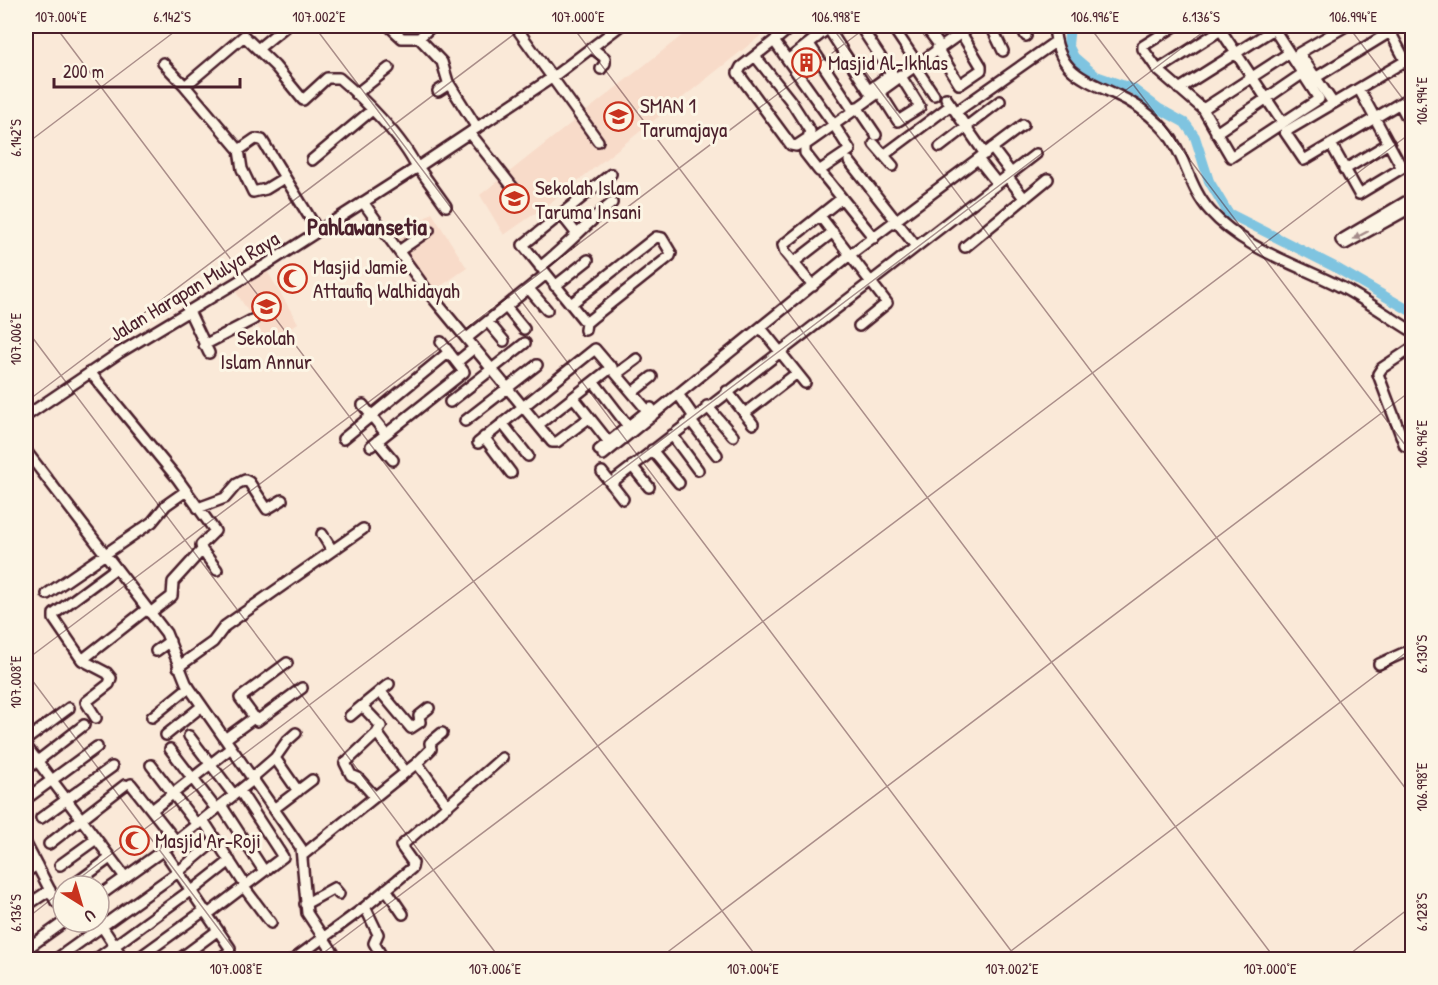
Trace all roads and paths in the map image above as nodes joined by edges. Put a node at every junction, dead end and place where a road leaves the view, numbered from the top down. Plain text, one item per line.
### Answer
1 (286, 26) edge
2 (389, 26) edge
3 (432, 26) edge
4 (515, 26) edge
5 (620, 26) edge
6 (792, 26) edge
7 (860, 26) edge
8 (892, 26) edge
9 (925, 26) edge
10 (971, 26) edge
11 (990, 26) edge
12 (1020, 26) edge
13 (1054, 26) edge
14 (1175, 26) edge
15 (1346, 26) edge
16 (830, 27) edge
17 (1222, 27) edge
18 (1273, 27) edge
19 (1388, 28) edge
20 (961, 33) junction
21 (1026, 36) dead end
22 (419, 38) junction
23 (774, 40) junction
24 (1055, 42) junction
25 (809, 44) junction
26 (938, 47) junction
27 (259, 48) junction
28 (592, 48) junction
29 (1004, 51) dead end
30 (1236, 53) junction
31 (1289, 53) junction
32 (755, 56) junction
33 (789, 59) junction
34 (1409, 59) edge
35 (163, 63) dead end
36 (915, 64) junction
37 (389, 68) dead end
38 (601, 69) dead end
39 (1158, 69) junction
40 (1413, 73) edge
41 (1302, 74) junction
42 (896, 76) junction
43 (553, 77) junction
44 (1252, 78) junction
45 (1316, 78) junction
46 (449, 84) junction
47 (186, 87) junction
48 (1179, 89) junction
49 (1359, 89) junction
50 (438, 91) dead end
51 (874, 92) junction
52 (356, 94) junction
53 (934, 95) dead end
54 (1413, 96) edge
55 (1266, 98) junction
56 (1000, 101) dead end
57 (1332, 104) junction
58 (1400, 104) junction
59 (951, 105) junction
60 (853, 108) junction
61 (1203, 109) junction
62 (372, 110) junction
63 (1375, 118) junction
64 (832, 122) junction
65 (1282, 122) junction
66 (1023, 125) dead end
67 (896, 127) dead end
68 (968, 128) junction
69 (1413, 128) edge
70 (473, 131) junction
71 (1216, 133) junction
72 (906, 138) junction
73 (598, 141) dead end
74 (1389, 143) junction
75 (1331, 144) junction
76 (940, 147) dead end
77 (239, 150) junction
78 (985, 154) junction
79 (1036, 154) dead end
80 (884, 155) junction
81 (312, 160) dead end
82 (849, 160) dead end
83 (1413, 162) edge
84 (893, 166) dead end
85 (418, 168) junction
86 (1402, 168) junction
87 (1344, 170) junction
88 (611, 174) dead end
89 (1009, 175) junction
90 (824, 176) dead end
91 (284, 178) junction
92 (1048, 179) dead end
93 (997, 183) junction
94 (515, 190) dead end
95 (842, 198) junction
96 (1024, 198) junction
97 (1413, 198) edge
98 (363, 202) junction
99 (612, 203) dead end
100 (446, 206) dead end
101 (1413, 207) edge
102 (561, 214) junction
103 (820, 216) junction
104 (896, 221) junction
105 (429, 230) dead end
106 (318, 231) junction
107 (576, 232) junction
108 (833, 232) junction
109 (874, 238) junction
110 (915, 245) junction
111 (965, 247) dead end
112 (399, 251) junction
113 (852, 255) junction
114 (588, 260) dead end
115 (793, 263) junction
116 (543, 271) junction
117 (871, 280) junction
118 (555, 286) junction
119 (813, 286) junction
120 (529, 289) junction
121 (571, 304) junction
122 (506, 308) junction
123 (547, 310) dead end
124 (189, 311) junction
125 (254, 319) dead end
126 (488, 322) junction
127 (859, 326) dead end
128 (761, 328) junction
129 (524, 329) dead end
130 (1413, 331) edge
131 (466, 338) junction
132 (441, 342) dead end
133 (504, 342) dead end
134 (525, 343) dead end
135 (474, 348) junction
136 (1413, 348) edge
137 (780, 351) junction
138 (449, 352) junction
139 (637, 359) dead end
140 (457, 362) junction
141 (537, 365) dead end
142 (493, 369) junction
143 (615, 370) junction
144 (90, 372) junction
145 (797, 373) junction
146 (652, 377) dead end
147 (594, 382) junction
148 (805, 383) dead end
149 (507, 388) junction
150 (727, 391) junction
151 (633, 392) junction
152 (676, 396) junction
153 (574, 398) junction
154 (450, 402) dead end
155 (363, 405) dead end
156 (707, 406) junction
157 (522, 407) junction
158 (650, 413) junction
159 (745, 413) junction
160 (370, 415) junction
161 (26, 416) edge
162 (590, 418) junction
163 (692, 419) junction
164 (465, 421) dead end
165 (502, 423) junction
166 (753, 424) dead end
167 (538, 425) junction
168 (630, 430) junction
169 (386, 435) junction
170 (672, 435) junction
171 (733, 436) dead end
172 (343, 439) dead end
173 (611, 445) junction
174 (1405, 446) dead end
175 (652, 450) junction
176 (26, 451) edge
177 (601, 453) dead end
178 (717, 455) dead end
179 (528, 456) dead end
180 (393, 460) dead end
181 (632, 466) junction
182 (698, 470) dead end
183 (602, 472) dead end
184 (511, 473) dead end
185 (610, 483) junction
186 (679, 483) dead end
187 (649, 487) dead end
188 (186, 491) junction
189 (623, 499) dead end
190 (282, 500) dead end
191 (198, 508) junction
192 (363, 529) dead end
193 (322, 534) dead end
194 (202, 550) junction
195 (332, 550) junction
196 (104, 554) junction
197 (115, 568) junction
198 (217, 570) dead end
199 (47, 594) dead end
200 (149, 611) junction
201 (170, 641) junction
202 (1413, 649) edge
203 (156, 651) dead end
204 (82, 660) junction
205 (287, 663) dead end
206 (1378, 664) dead end
207 (178, 667) junction
208 (389, 684) dead end
209 (189, 687) junction
210 (302, 688) dead end
211 (380, 691) junction
212 (202, 706) junction
213 (362, 706) junction
214 (69, 708) dead end
215 (429, 708) dead end
216 (350, 716) dead end
217 (152, 717) dead end
218 (255, 717) junction
219 (96, 718) dead end
220 (84, 725) dead end
221 (377, 733) junction
222 (442, 733) dead end
223 (296, 734) dead end
224 (166, 735) dead end
225 (189, 736) dead end
226 (225, 739) junction
227 (26, 740) edge
228 (26, 746) edge
229 (97, 747) dead end
230 (231, 748) junction
231 (170, 749) dead end
232 (275, 758) junction
233 (502, 758) dead end
234 (38, 761) junction
235 (417, 763) junction
236 (211, 764) junction
237 (151, 765) dead end
238 (112, 767) dead end
239 (26, 770) edge
240 (405, 771) junction
241 (193, 778) junction
242 (254, 778) junction
243 (52, 780) junction
244 (312, 780) dead end
245 (298, 790) junction
246 (173, 793) junction
247 (237, 793) junction
248 (30, 796) dead end
249 (374, 796) junction
250 (66, 800) junction
251 (448, 806) junction
252 (219, 807) junction
253 (275, 808) junction
254 (152, 810) junction
255 (41, 818) dead end
256 (80, 820) junction
257 (200, 822) junction
258 (96, 839) junction
259 (216, 840) junction
260 (176, 841) junction
261 (26, 844) edge
262 (49, 844) dead end
263 (164, 851) junction
264 (304, 854) junction
265 (110, 858) junction
266 (230, 861) junction
267 (37, 865) junction
268 (60, 865) dead end
269 (26, 872) edge
270 (178, 872) junction
271 (264, 872) junction
272 (88, 874) edge
273 (125, 877) junction
274 (244, 886) junction
275 (111, 887) edge
276 (50, 890) joint
277 (386, 890) junction
278 (191, 891) junction
279 (339, 894) dead end
280 (305, 904) junction
281 (26, 906) edge
282 (365, 907) junction
283 (206, 912) junction
284 (403, 914) dead end
285 (111, 917) edge
286 (271, 922) dead end
287 (51, 931) edge
288 (217, 931) junction
289 (88, 934) edge
290 (107, 934) edge
291 (323, 939) junction
292 (32, 945) dead end
293 (115, 945) junction
294 (384, 959) edge
295 (55, 960) edge
296 (95, 960) edge
297 (124, 960) edge
298 (136, 960) edge
299 (178, 960) edge
300 (218, 960) edge
301 (293, 960) edge
302 (338, 960) edge

1 - 27 street
2 - 22 street
3 - 22 street
4 - 43 street
5 - 28 street, Jalan Harapan Mulya Raya
6 - 23 street
7 - 42 street
8 - 36 street
9 - 26 street
10 - 20 street
11 - 29 street
12 - 21 street
13 - 24 street
14 - 39 street
15 - 45 street
16 - 25 street
16 - 51 street
17 - 30 street
17 - 39 street
18 - 30 street
18 - 31 street
19 - 34 street
19 - 45 street
20 - 26 street
20 - 26 street
22 - 46 street
23 - 32 street
23 - 33 street
24 - 59 street
24 - 130 street
25 - 33 street
25 - 60 street
26 - 36 street
27 - 47 street
27 - 52 street
28 - 38 street
28 - 43 street, Jalan Harapan Mulya Raya
30 - 44 street
30 - 48 street
31 - 41 street
31 - 44 street
32 - 32 street
33 - 64 street
34 - 40 street
34 - 49 street
35 - 47 street
36 - 42 street
36 - 53 street
37 - 52 street
39 - 48 street
41 - 55 street
41 - 65 street
42 - 51 street
42 - 51 street
43 - 70 street, Jalan Harapan Mulya Raya
43 - 73 street
44 - 55 street
44 - 61 street
45 - 57 street
46 - 50 street
46 - 70 street
47 - 77 street
48 - 61 street
49 - 57 street
49 - 63 street
51 - 60 street
52 - 62 street
54 - 58 street
55 - 65 street
55 - 71 street
56 - 68 street
57 - 75 street
58 - 63 street
58 - 69 street
59 - 68 street
59 - 72 street
60 - 64 street
60 - 80 street
61 - 71 street
62 - 81 street
62 - 85 street
63 - 74 street
63 - 75 street
64 - 64 street
65 - 71 street
66 - 78 street
67 - 72 street
68 - 76 street
68 - 78 street
70 - 85 street, Jalan Harapan Mulya Raya
70 - 94 street
72 - 80 street
74 - 86 street
74 - 87 street
75 - 87 street
77 - 91 street
77 - 91 street
78 - 89 street
78 - 93 street
78 - 104 street
79 - 89 street
80 - 84 street
82 - 104 street
83 - 86 street
85 - 98 street, Jalan Harapan Mulya Raya
85 - 100 street
86 - 87 street
88 - 102 street
89 - 93 street
89 - 96 street
90 - 95 street
91 - 106 street
92 - 96 street
93 - 110 street
95 - 103 street
95 - 109 street
96 - 111 street
101 -> 97 street
98 - 106 street, Jalan Harapan Mulya Raya
98 - 112 street
99 - 107 street
102 - 107 street
102 - 116 street
103 - 108 street
103 - 115 street
104 - 109 street
104 - 110 street
105 - 112 street
106 - 124 street, Jalan Harapan Mulya Raya
107 - 116 street
108 - 113 street
108 - 115 street
109 - 113 street
110 - 117 street
112 - 131 street
113 - 117 street
113 - 119 street
114 - 118 street
115 - 119 street
116 - 118 street
116 - 120 street
117 - 127 street
117 - 137 street
118 - 121 street
119 - 128 street
120 - 122 street
120 - 123 street
121 - 121 street
122 - 126 street
122 - 129 street
124 - 125 street
124 - 144 street, Jalan Harapan Mulya Raya
126 - 131 street
126 - 133 street
128 - 137 street
128 - 152 street
131 - 135 street
132 - 138 street
134 - 142 street
135 - 140 street
135 - 142 street
136 - 174 street
137 - 145 street
137 - 150 street
138 - 140 street
138 - 160 street
139 - 143 street
140 - 169 street
141 - 149 street
142 - 149 street
142 - 154 street
143 - 147 street
143 - 151 street
143 - 157 street
144 - 161 street, Jalan Harapan Mulya Raya
144 - 188 street
145 - 148 street
145 - 159 street
146 - 151 street
147 - 153 street
147 - 168 street
149 - 157 street
149 - 164 street
150 - 156 street
150 - 159 street
151 - 158 street
152 - 158 street
152 - 163 street
153 - 162 street
153 - 167 street
155 - 160 street
156 - 163 street
156 - 171 street
157 - 165 street
157 - 167 street
158 - 168 street
159 - 166 street
160 - 169 street
160 - 172 street
162 - 167 street
162 - 173 street
163 - 170 street
163 - 178 street
165 - 179 street
165 - 184 street
168 - 173 street
169 - 180 street
170 - 175 street
170 - 182 street
173 - 177 street
175 - 181 street
175 - 186 street
176 - 196 street
181 - 185 street
181 - 187 street
183 - 185 street
185 - 189 street
188 - 191 street
188 - 196 street
190 - 191 street
191 - 194 street
192 - 195 street
193 - 195 street
194 - 198 street
194 - 200 street
195 - 207 street
196 - 197 street
196 - 199 street
197 - 200 street
197 - 204 street
200 - 201 street
200 - 204 street
201 - 203 street
201 - 207 street
202 - 206 street
204 - 219 street
205 - 218 street
207 - 209 street
208 - 211 street
209 - 212 street
209 - 217 street
210 - 218 street
211 - 213 street
211 - 215 street
212 - 224 street
212 - 226 street
213 - 216 street
213 - 221 street
214 - 227 street
218 - 226 street
220 - 234 street
221 - 240 street
221 - 249 street
222 - 235 street
223 - 232 street
225 - 236 street
226 - 230 street
228 - 234 street
229 - 243 street
230 - 236 street
230 - 242 street
231 - 241 street
232 - 242 street
232 - 245 street
233 - 251 street
234 - 239 street
234 - 243 street
235 - 240 street
235 - 251 street
236 - 241 street
236 - 247 street
237 - 246 street
238 - 250 street
240 - 249 street
241 - 246 street
241 - 252 street
242 - 247 street
242 - 253 street
243 - 248 street
243 - 250 street
244 - 245 street
245 - 253 street
246 - 254 street
246 - 257 street
247 - 252 street
247 - 271 street
249 - 264 street
250 - 255 street
250 - 256 street
251 - 277 street
252 - 257 street
252 - 271 street
253 - 264 street
254 - 256 street
254 - 260 street
256 - 258 street
256 - 262 street
257 - 259 street
257 - 260 street
258 - 265 street
258 - 268 street
259 - 266 street
259 - 270 street
260 - 263 street
261 - 267 street
263 - 270 street
263 - 273 street
264 - 280 street
265 - 272 street
265 - 273 street
266 - 274 street
266 - 278 street
267 - 269 street
267 - 276 street
270 - 278 street
270 - 285 street
271 - 274 street
273 - 275 street
274 - 283 street
274 - 286 street
276 - 281 street
277 - 282 street
277 - 284 street
278 - 283 street
278 - 293 street
279 - 280 street
280 - 291 street
282 - 291 street
282 - 294 street
283 - 288 street
283 - 298 street
287 - 292 street
288 - 299 street
288 - 300 street
289 - 295 street
290 - 293 street
291 - 301 street
291 - 302 street
293 - 296 street
293 - 297 street

